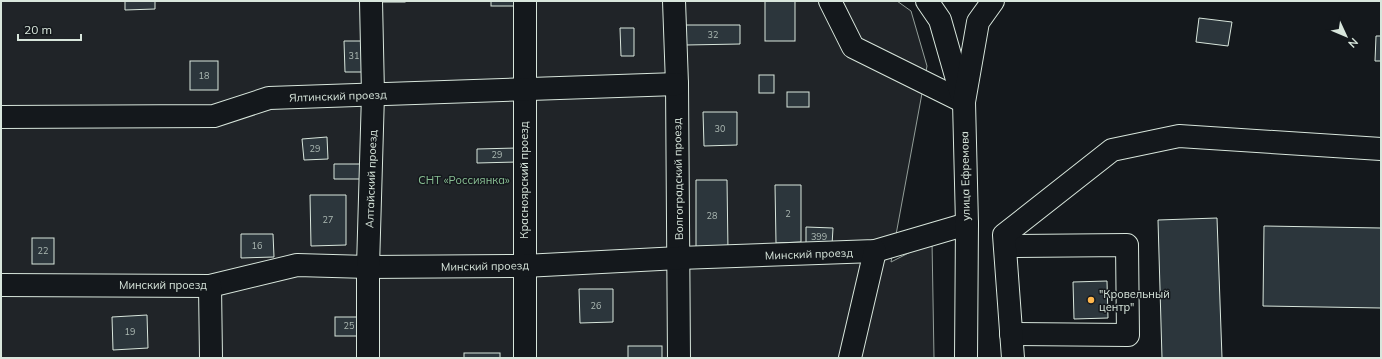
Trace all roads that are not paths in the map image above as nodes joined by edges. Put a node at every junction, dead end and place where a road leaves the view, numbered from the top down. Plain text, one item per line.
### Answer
1 (371, 1) edge
2 (525, 1) edge
3 (674, 1) edge
4 (830, 1) edge
5 (926, 1) edge
6 (993, 1) edge
7 (677, 84) junction
8 (524, 89) junction
9 (373, 94) junction
10 (964, 102) junction
11 (1, 117) edge
12 (1381, 149) edge
13 (967, 224) junction
14 (1005, 246) junction
15 (875, 251) junction
16 (679, 258) junction
17 (524, 266) junction
18 (368, 267) junction
19 (1, 285) edge
20 (210, 286) junction
21 (1011, 334) junction
22 (211, 358) edge
23 (368, 358) edge
24 (525, 358) edge
25 (679, 358) edge
26 (850, 358) edge
27 (966, 358) edge
28 (1013, 358) edge

1 - 9 main road, Алтайский проезд
2 - 8 main road, Красноярский проезд
3 - 7 main road, Волгоградский проезд
4 - 10 main road
5 - 10 main road
6 - 10 main road, улица Ефремова
7 - 8 main road, Ялтинский проезд
7 - 16 main road, Волгоградский проезд
8 - 9 main road, Ялтинский проезд
8 - 17 main road, Красноярский проезд
9 - 11 main road, Ялтинский проезд
9 - 18 main road, Алтайский проезд
10 - 13 main road, улица Ефремова
12 - 14 main road
13 - 15 main road, Минский проезд
13 - 27 main road, улица Ефремова
14 - 21 main road
14 - 21 main road
15 - 16 main road, Минский проезд
15 - 26 main road
16 - 17 main road, Минский проезд
16 - 25 main road, Волгоградский проезд
17 - 18 main road, Минский проезд
17 - 24 main road, Красноярский проезд
18 - 20 main road, Минский проезд
18 - 23 main road, Алтайский проезд
19 - 20 main road, Минский проезд
20 - 22 main road
21 - 28 main road

